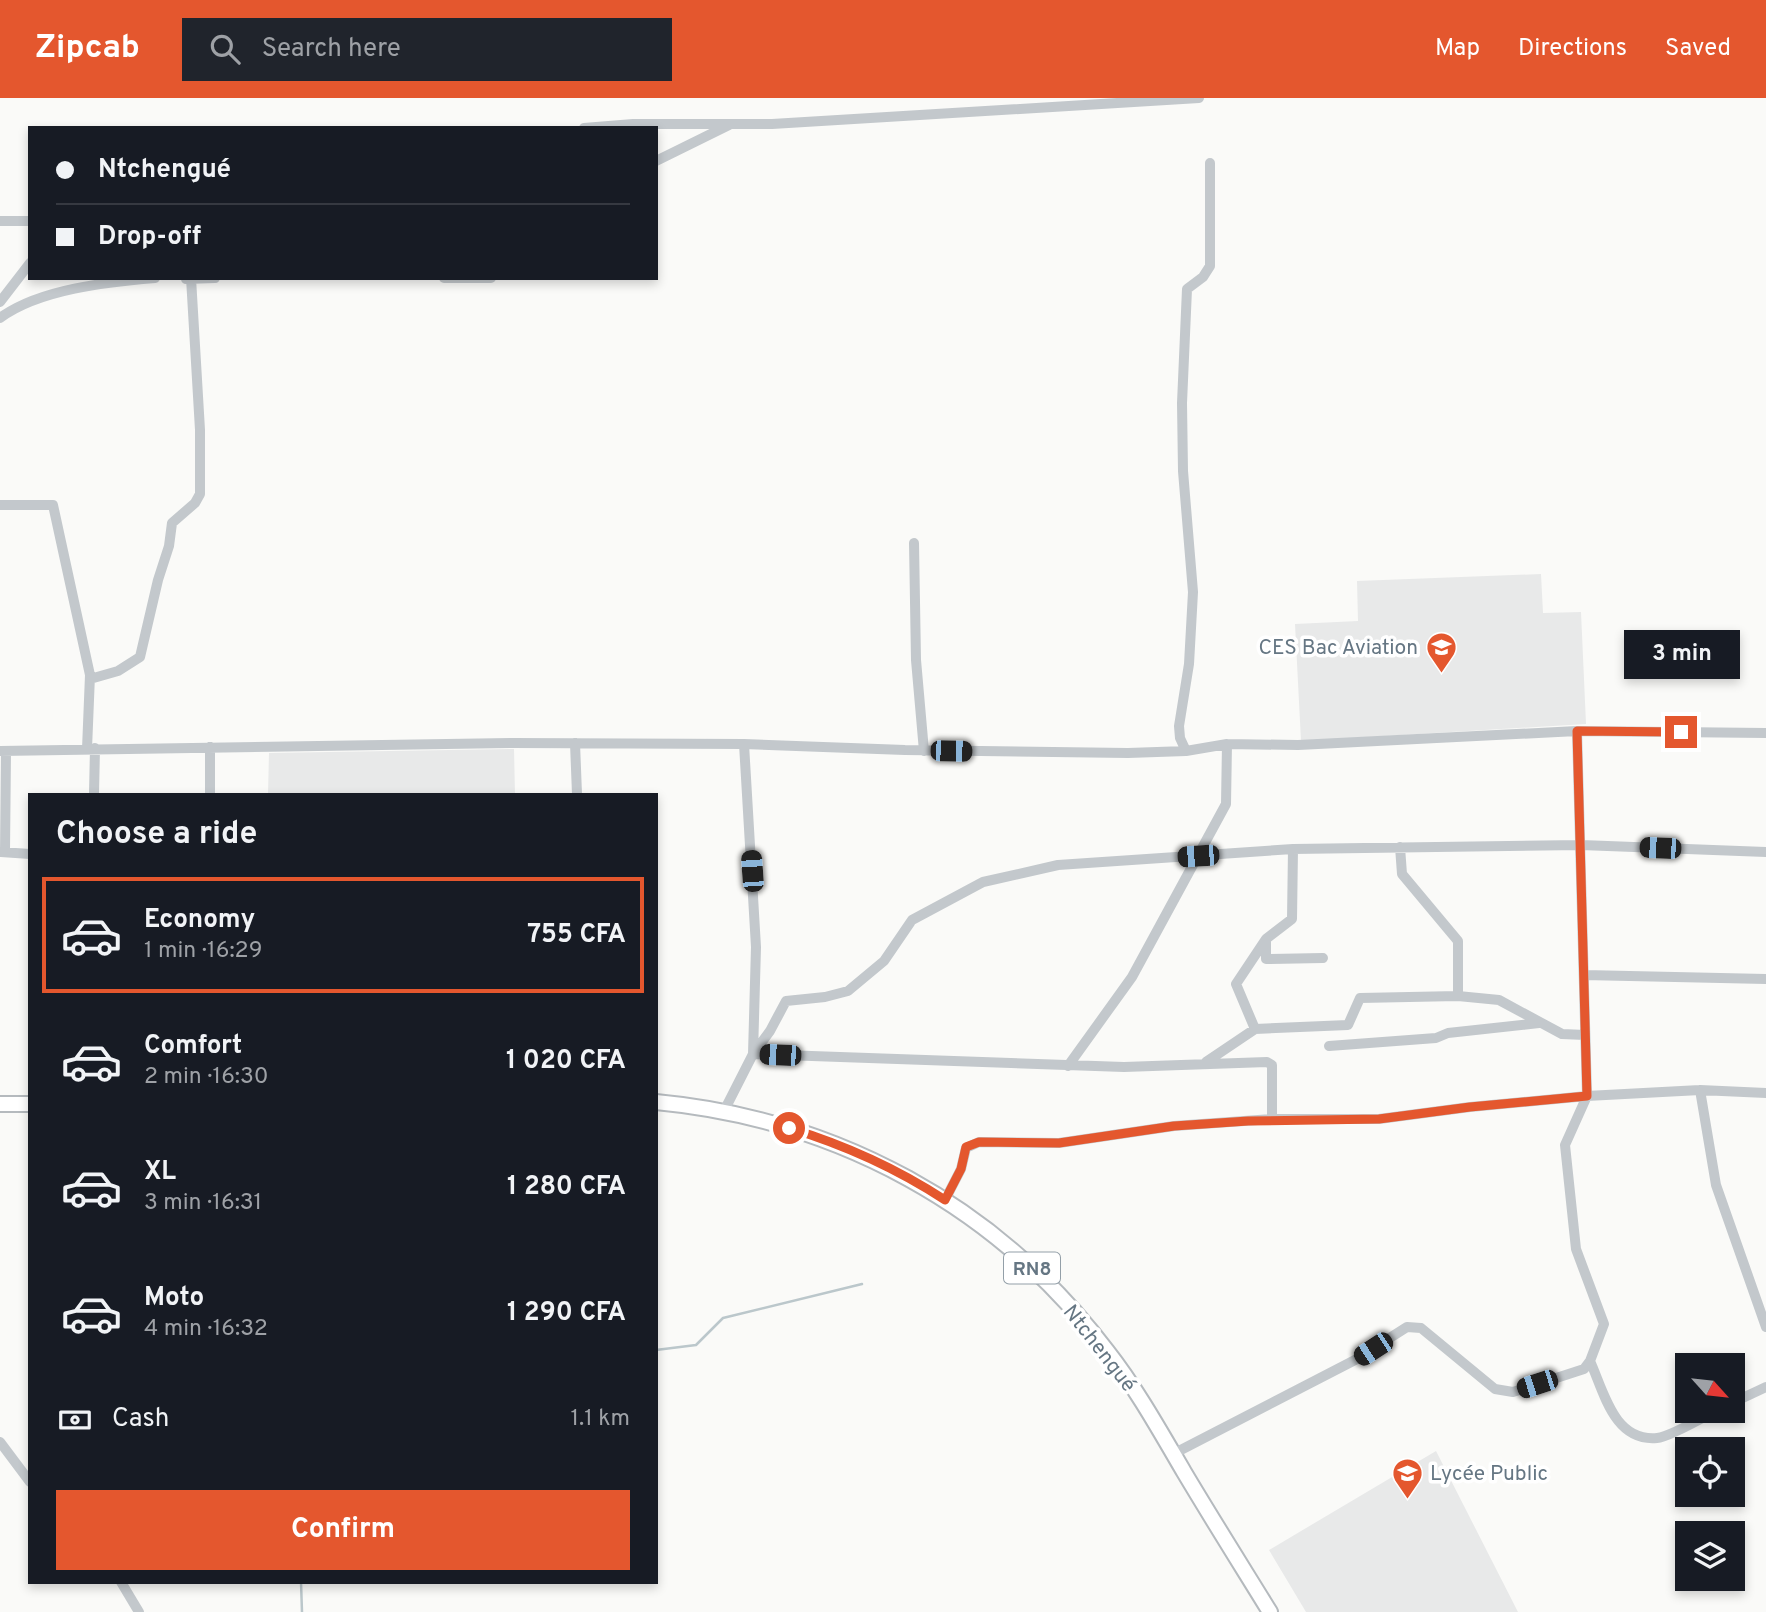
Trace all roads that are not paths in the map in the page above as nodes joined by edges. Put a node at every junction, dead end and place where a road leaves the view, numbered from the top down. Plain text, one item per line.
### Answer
1 (1199, 98) edge
2 (732, 124) junction
3 (608, 126) edge
4 (658, 160) edge
5 (1210, 163) dead end
6 (0, 221) edge
7 (28, 221) edge
8 (28, 266) edge
9 (141, 280) edge
10 (190, 280) edge
11 (0, 302) edge
12 (0, 318) edge
13 (0, 505) edge
14 (914, 542) dead end
15 (90, 679) junction
16 (1577, 731) junction
17 (1766, 733) edge
18 (575, 743) junction
19 (744, 744) junction
20 (1227, 744) junction
21 (210, 747) junction
22 (91, 748) junction
23 (3, 751) edge
24 (924, 751) junction
25 (1186, 751) junction
26 (94, 793) edge
27 (210, 793) edge
28 (577, 793) edge
29 (1581, 845) junction
30 (1400, 847) junction
31 (1293, 849) junction
32 (3, 852) edge
33 (1766, 852) edge
34 (28, 854) edge
35 (1198, 856) junction
36 (1266, 939) junction
37 (1323, 958) dead end
38 (1584, 975) junction
39 (1766, 979) edge
40 (1458, 996) junction
41 (1539, 1023) junction
42 (1255, 1029) junction
43 (1586, 1035) junction
44 (1329, 1046) dead end
45 (753, 1054) junction
46 (1204, 1064) junction
47 (1068, 1066) junction
48 (1700, 1090) junction
49 (1766, 1093) edge
50 (1587, 1096) junction
51 (658, 1102) edge
52 (0, 1104) edge
53 (28, 1104) edge
54 (724, 1111) junction
55 (1272, 1119) junction
56 (945, 1200) junction
57 (1766, 1327) edge
58 (1590, 1362) junction
59 (1766, 1387) edge
60 (1745, 1397) edge
61 (1690, 1423) edge
62 (0, 1442) edge
63 (1174, 1454) junction
64 (28, 1479) edge
65 (122, 1584) edge
66 (139, 1612) edge
67 (1270, 1612) edge

1 - 2 street
2 - 3 street
2 - 4 street
5 - 25 street
6 - 7 street
8 - 11 street
9 - 12 street
10 - 15 street
13 - 15 street
14 - 24 street
15 - 22 street
16 - 17 street
16 - 20 street
16 - 29 street
18 - 19 street
18 - 21 street
18 - 28 street
19 - 24 street
19 - 45 street
20 - 25 street
20 - 35 street
21 - 22 street
21 - 27 street
22 - 23 street
22 - 26 street
23 - 32 street
24 - 25 street
29 - 30 street
29 - 33 street
29 - 38 street
30 - 31 street
30 - 40 street
31 - 35 street
31 - 36 street
32 - 34 street
35 - 45 street
35 - 47 street
36 - 37 street
36 - 42 street
38 - 39 street
38 - 43 street
40 - 41 street
40 - 42 street
41 - 43 street
41 - 44 street
42 - 46 street
43 - 50 street
45 - 47 street
45 - 54 street
46 - 47 street
46 - 55 street
48 - 49 street
48 - 50 street
48 - 57 street
50 - 55 street
50 - 58 street
51 - 54 main road, Ntchengué / RN8
52 - 53 main road
54 - 56 main road, Ntchengué / RN8
55 - 56 street
56 - 63 main road, Ntchengué / RN8
58 - 61 street
58 - 63 street
59 - 60 street
62 - 64 street
63 - 67 main road, Ntchengué / RN8
65 - 66 street

